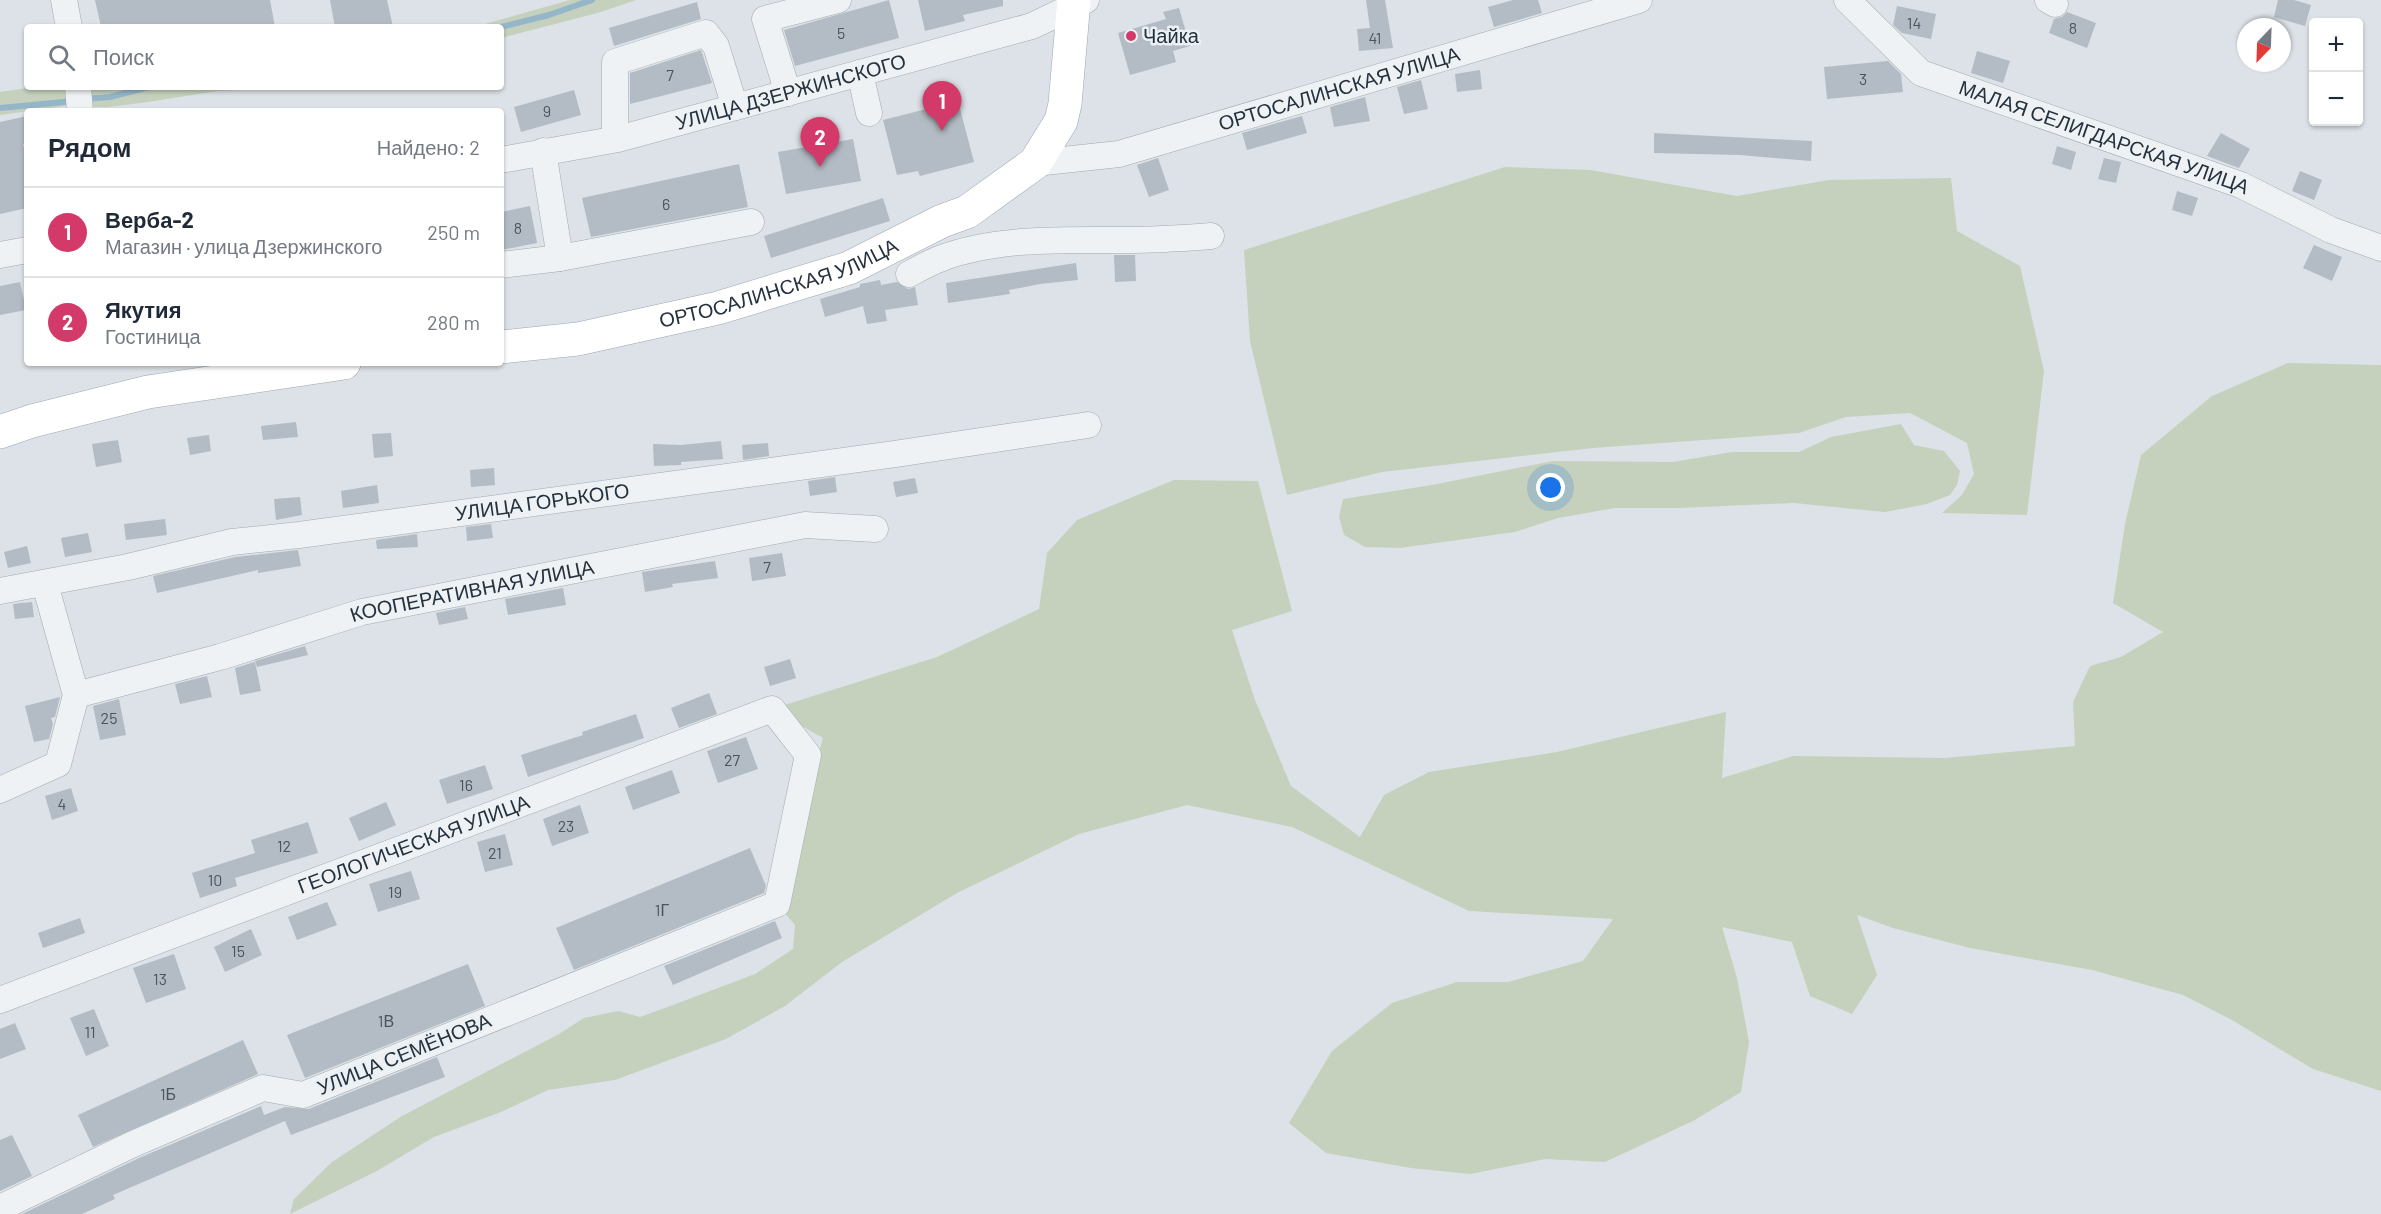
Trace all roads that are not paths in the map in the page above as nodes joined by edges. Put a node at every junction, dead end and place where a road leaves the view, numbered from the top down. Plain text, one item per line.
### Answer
1 (64, 0) edge
2 (838, 0) edge
3 (1639, 0) edge
4 (1847, 0) edge
5 (1079, 2) edge
6 (68, 24) edge
7 (860, 73) junction
8 (78, 90) edge
9 (788, 93) junction
10 (735, 107) junction
11 (80, 108) edge
12 (869, 113) dead end
13 (615, 139) junction
14 (543, 151) junction
15 (504, 159) edge
16 (1035, 163) junction
17 (942, 221) junction
18 (751, 222) dead end
19 (1211, 236) dead end
20 (2381, 248) edge
21 (24, 251) edge
22 (955, 254) junction
23 (0, 255) edge
24 (560, 258) junction
25 (504, 265) edge
26 (909, 274) dead end
27 (504, 347) edge
28 (324, 366) edge
29 (1088, 425) dead end
30 (0, 432) edge
31 (875, 529) dead end
32 (45, 584) junction
33 (0, 591) edge
34 (76, 695) junction
35 (808, 755) joint
36 (0, 790) edge
37 (0, 1000) edge
38 (0, 1208) edge

1 - 6 street
2 - 9 street
3 - 16 street, ОРТОСАЛИНСКАЯ УЛИЦА
4 - 20 street, МАЛАЯ СЕЛИГДАРСКАЯ УЛИЦА
5 - 7 street, УЛИЦА ДЗЕРЖИНСКОГО
5 - 16 main road, ОРТОСАЛИНСКАЯ УЛИЦА
7 - 9 street, УЛИЦА ДЗЕРЖИНСКОГО
7 - 12 street
8 - 11 street
9 - 10 street, УЛИЦА ДЗЕРЖИНСКОГО
10 - 13 street, УЛИЦА ДЗЕРЖИНСКОГО
10 - 13 street
13 - 14 street, УЛИЦА ДЗЕРЖИНСКОГО
14 - 15 street, УЛИЦА ДЗЕРЖИНСКОГО
14 - 24 street
16 - 17 main road, ОРТОСАЛИНСКАЯ УЛИЦА
17 - 22 street
17 - 27 main road, ОРТОСАЛИНСКАЯ УЛИЦА
18 - 24 street
19 - 22 street
21 - 23 street
22 - 26 street
24 - 25 street
28 - 30 main road
29 - 32 street, УЛИЦА ГОРЬКОГО
31 - 34 street, КООПЕРАТИВНАЯ УЛИЦА
32 - 33 street, УЛИЦА ГОРЬКОГО
32 - 34 street
34 - 36 street
35 - 37 street, ГЕОЛОГИЧЕСКАЯ УЛИЦА
35 - 38 street, УЛИЦА СЕМЁНОВА

